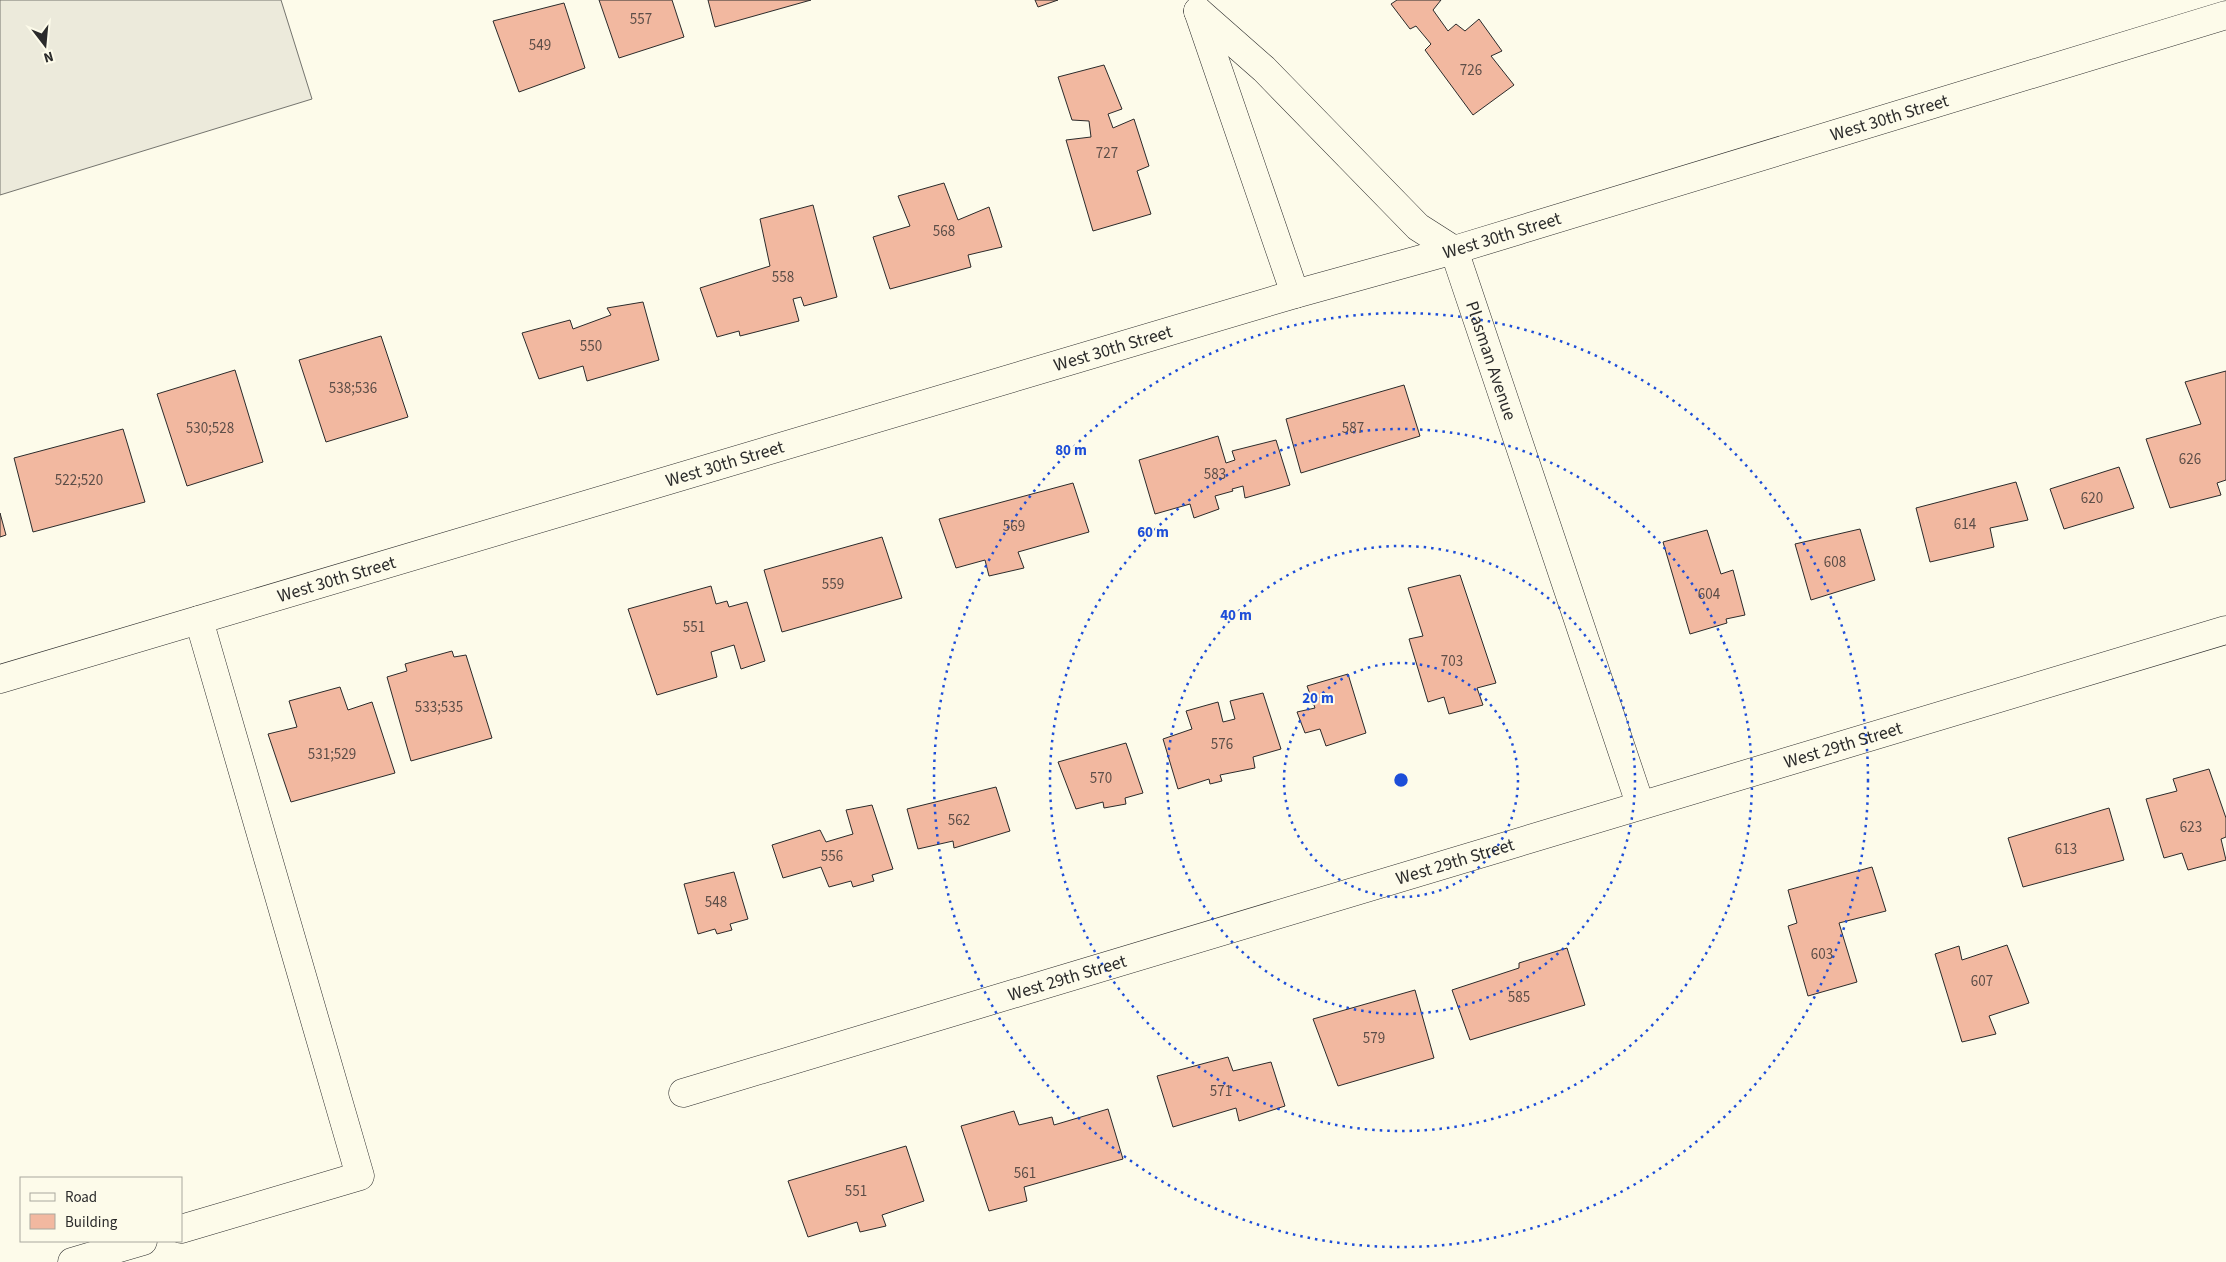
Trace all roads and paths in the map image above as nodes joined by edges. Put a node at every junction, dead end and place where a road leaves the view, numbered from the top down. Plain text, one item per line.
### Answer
1 (1196, 5) edge
2 (2226, 16) edge
3 (1454, 250) junction
4 (1295, 294) junction
5 (199, 620) junction
6 (2226, 630) edge
7 (0, 679) edge
8 (1640, 804) junction
9 (683, 1093) dead end
10 (182, 1229) edge
11 (140, 1242) edge
12 (72, 1262) edge

1 - 3 street
1 - 4 street
2 - 3 street, West 30th Street
3 - 4 street, West 30th Street
3 - 8 street, Plasman Avenue
4 - 5 street, West 30th Street
5 - 7 street, West 30th Street
5 - 10 street
6 - 8 street, West 29th Street
8 - 9 street, West 29th Street
11 - 12 street

